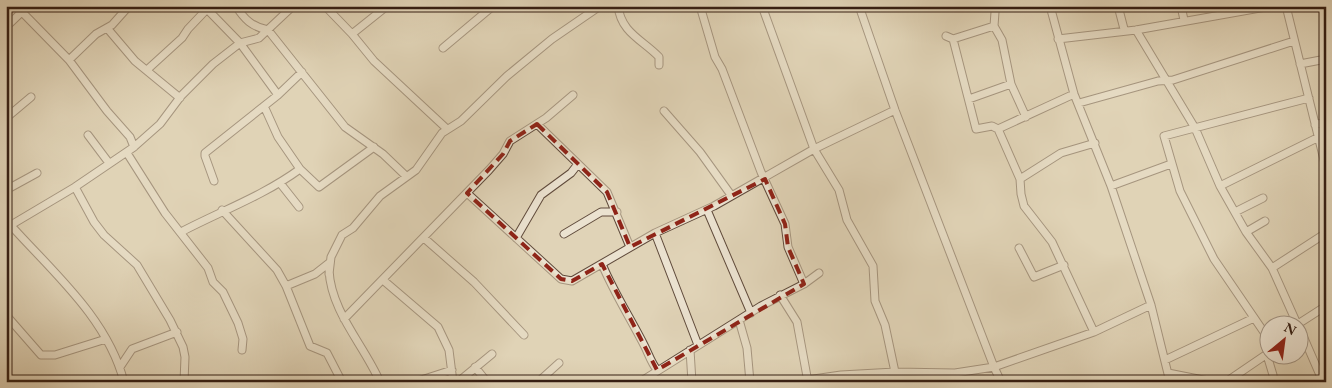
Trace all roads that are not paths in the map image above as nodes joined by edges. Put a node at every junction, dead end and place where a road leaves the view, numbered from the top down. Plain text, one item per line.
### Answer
1 (128, 6) edge
2 (236, 6) edge
3 (293, 6) edge
4 (324, 6) edge
5 (387, 6) edge
6 (493, 6) edge
7 (600, 6) edge
8 (618, 6) edge
9 (700, 6) edge
10 (762, 6) edge
11 (859, 6) edge
12 (1050, 6) edge
13 (1118, 6) edge
14 (1181, 6) edge
15 (1272, 6) edge
16 (1286, 6) edge
17 (205, 8) edge
18 (1244, 8) edge
19 (25, 9) edge
20 (995, 12) dead end
21 (1184, 20) junction
22 (994, 26) junction
23 (6, 27) edge
24 (107, 28) junction
25 (1124, 29) junction
26 (268, 30) junction
27 (1136, 30) junction
28 (352, 34) junction
29 (1058, 39) junction
30 (1294, 41) junction
31 (240, 43) junction
32 (443, 48) dead end
33 (1326, 59) edge
34 (69, 60) junction
35 (1300, 64) junction
36 (659, 65) dead end
37 (148, 69) junction
38 (302, 72) junction
39 (1165, 80) junction
40 (1011, 84) junction
41 (278, 94) junction
42 (1074, 94) junction
43 (573, 95) dead end
44 (31, 97) dead end
45 (180, 98) junction
46 (1309, 98) junction
47 (969, 99) junction
48 (1079, 103) junction
49 (264, 106) junction
50 (895, 110) junction
51 (664, 111) dead end
52 (1026, 117) junction
53 (6, 118) edge
54 (1326, 122) edge
55 (538, 124) junction
56 (1315, 125) junction
57 (1194, 128) junction
58 (447, 129) junction
59 (998, 129) junction
60 (88, 136) dead end
61 (1317, 138) junction
62 (1095, 143) junction
63 (134, 148) junction
64 (374, 148) junction
65 (814, 149) junction
66 (126, 153) junction
67 (109, 163) junction
68 (578, 164) junction
69 (1171, 164) junction
70 (1326, 168) edge
71 (300, 169) junction
72 (37, 173) dead end
73 (406, 176) junction
74 (765, 179) junction
75 (1020, 179) junction
76 (214, 181) dead end
77 (280, 183) junction
78 (1111, 186) junction
79 (1220, 186) junction
80 (75, 187) junction
81 (6, 190) edge
82 (467, 193) junction
83 (731, 195) junction
84 (1263, 198) dead end
85 (934, 203) dead end
86 (298, 208) dead end
87 (222, 210) junction
88 (707, 210) junction
89 (617, 212) junction
90 (1235, 212) junction
91 (1265, 222) dead end
92 (8, 224) edge
93 (182, 232) junction
94 (1246, 232) junction
95 (655, 233) junction
96 (1326, 233) edge
97 (564, 234) dead end
98 (424, 238) junction
99 (516, 238) junction
100 (630, 247) junction
101 (1019, 248) dead end
102 (329, 263) junction
103 (602, 264) junction
104 (1064, 265) junction
105 (1272, 268) junction
106 (819, 273) dead end
107 (315, 274) junction
108 (329, 274) junction
109 (383, 280) junction
110 (804, 284) junction
111 (286, 286) junction
112 (780, 295) junction
113 (1151, 305) junction
114 (1326, 306) edge
115 (750, 313) junction
116 (6, 315) edge
117 (1294, 316) edge
118 (1310, 317) edge
119 (1254, 318) junction
120 (344, 319) junction
121 (740, 320) junction
122 (1260, 326) edge
123 (177, 332) junction
124 (1094, 332) junction
125 (524, 335) dead end
126 (106, 339) junction
127 (698, 345) junction
128 (242, 350) dead end
129 (690, 350) junction
130 (1310, 353) edge
131 (492, 354) dead end
132 (1260, 359) edge
133 (1165, 360) junction
134 (559, 363) dead end
135 (1271, 366) edge
136 (120, 367) junction
137 (994, 367) junction
138 (475, 368) junction
139 (452, 370) junction
140 (657, 370) junction
141 (895, 372) junction
142 (951, 372) junction
143 (1168, 373) junction
144 (1273, 375) dead end
145 (807, 381) edge
146 (124, 382) edge
147 (184, 382) edge
148 (342, 382) edge
149 (380, 382) edge
150 (415, 382) edge
151 (453, 382) edge
152 (458, 382) edge
153 (487, 382) edge
154 (538, 382) edge
155 (640, 382) edge
156 (692, 382) edge
157 (750, 382) edge
158 (947, 382) edge
159 (1001, 382) edge
160 (1170, 382) edge
161 (1213, 382) edge
162 (1226, 382) edge
163 (1323, 382) edge

1 - 24 street
2 - 26 street
3 - 26 street
4 - 28 street
5 - 28 street
6 - 32 street
7 - 58 street
8 - 36 street
9 - 74 street
10 - 65 street
11 - 50 street
12 - 29 street
13 - 25 street
14 - 21 street
15 - 18 street
16 - 30 street
17 - 31 street
17 - 37 street
18 - 21 street
19 - 23 street
19 - 34 street
20 - 22 street
21 - 27 street
22 - 40 street
22 - 47 street
24 - 34 street
24 - 37 street
25 - 27 street
25 - 29 street
26 - 31 street
26 - 38 street
27 - 39 street
28 - 58 street
29 - 42 street
30 - 35 street
30 - 39 street
31 - 41 street
31 - 45 street
33 - 35 street
34 - 63 street
35 - 46 street
37 - 45 street
38 - 41 street
38 - 64 street
39 - 48 street
39 - 57 street
40 - 47 street
40 - 52 street
41 - 49 street
42 - 48 street
42 - 52 street
43 - 55 street
44 - 53 street
45 - 63 street
46 - 56 street
46 - 57 street
47 - 59 street
48 - 62 street
49 - 71 street
49 - 76 street
50 - 65 street
50 - 137 street
51 - 83 street
52 - 59 street
54 - 56 street
55 - 68 street
55 - 82 street
56 - 61 street
57 - 69 street
57 - 79 street
58 - 73 street
59 - 75 street
60 - 67 street
61 - 70 street
61 - 79 street
62 - 75 street
62 - 78 street
63 - 66 street
64 - 71 street
64 - 73 street
65 - 74 street
65 - 141 street
66 - 67 street
66 - 93 street
67 - 80 street
68 - 89 street
68 - 99 street
69 - 78 street
69 - 119 street
71 - 77 street
72 - 81 street
73 - 102 street
74 - 83 street
74 - 110 street
75 - 104 street
77 - 86 street
77 - 87 street
78 - 113 street
79 - 90 street
80 - 92 street
80 - 123 street
82 - 98 street
82 - 99 street
83 - 88 street
84 - 90 street
85 - 137 street
87 - 93 street
87 - 111 street
88 - 95 street
88 - 115 street
89 - 97 street
89 - 100 street
90 - 94 street
91 - 94 street
92 - 126 street
93 - 128 street
94 - 105 street
95 - 100 street
95 - 127 street
96 - 105 street
98 - 109 street
98 - 125 street
99 - 103 street
100 - 103 street
101 - 104 street
102 - 107 street
102 - 108 street
103 - 140 street
104 - 124 street
105 - 117 street
106 - 110 street
107 - 108 street
107 - 111 street
108 - 120 street
109 - 120 street
109 - 139 street
110 - 112 street
111 - 148 street
112 - 115 street
112 - 145 street
113 - 124 street
113 - 133 street
114 - 118 street
115 - 121 street
116 - 126 street
119 - 122 street
119 - 133 street
120 - 149 street
121 - 127 street
121 - 157 street
123 - 136 street
123 - 147 street
124 - 137 street
126 - 136 street
127 - 129 street
129 - 140 street
129 - 156 street
130 - 163 street
131 - 138 street
132 - 162 street
133 - 143 street
134 - 154 street
135 - 144 street
136 - 146 street
137 - 142 street
137 - 159 street
138 - 152 street
138 - 153 street
139 - 150 street
139 - 151 street
140 - 155 street
141 - 142 street
141 - 145 street
142 - 158 street
143 - 160 street
143 - 161 street

